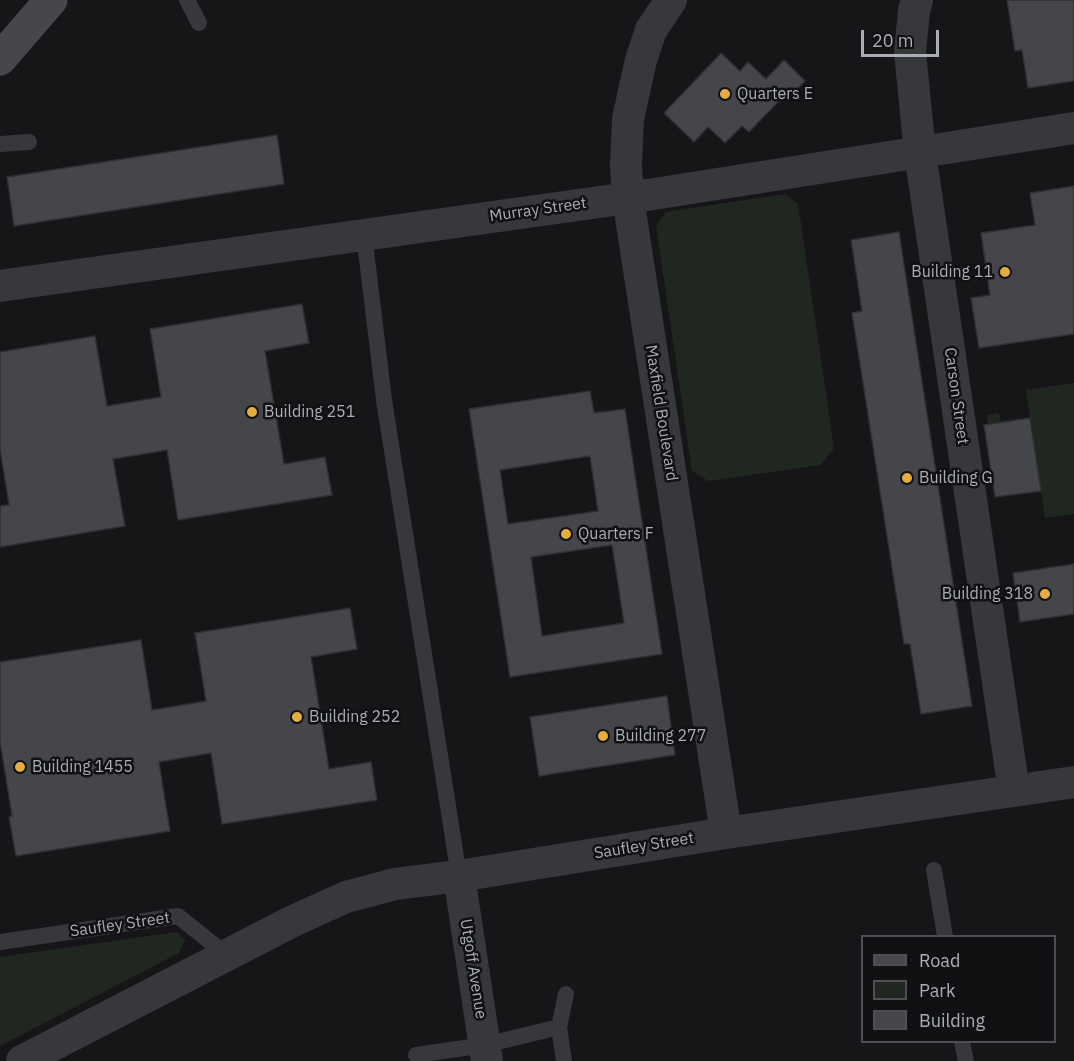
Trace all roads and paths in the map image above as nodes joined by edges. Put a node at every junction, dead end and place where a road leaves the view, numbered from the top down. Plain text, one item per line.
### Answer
1 (51, 0) edge
2 (187, 0) edge
3 (671, 0) edge
4 (917, 0) edge
5 (199, 23) dead end
6 (0, 59) edge
7 (1074, 128) edge
8 (29, 142) dead end
9 (0, 144) edge
10 (920, 153) junction
11 (628, 198) junction
12 (364, 234) junction
13 (0, 286) edge
14 (1074, 782) edge
15 (1014, 791) junction
16 (726, 833) junction
17 (934, 870) dead end
18 (459, 876) junction
19 (945, 935) edge
20 (0, 942) edge
21 (228, 956) junction
22 (566, 994) dead end
23 (560, 1027) junction
24 (962, 1043) edge
25 (486, 1053) edge
26 (416, 1055) dead end
27 (22, 1061) edge
28 (564, 1061) edge
29 (966, 1061) edge

1 - 6 street
2 - 5 lane
3 - 11 street, Maxfield Boulevard
4 - 10 street, Carson Street
7 - 10 street, Murray Street
8 - 9 lane
10 - 11 street, Murray Street
10 - 15 street, Carson Street
11 - 12 street, Murray Street
11 - 16 street, Maxfield Boulevard
12 - 13 street, Murray Street
12 - 18 lane
14 - 15 street, Saufley Street
15 - 16 street, Saufley Street
16 - 18 street, Saufley Street
17 - 19 lane
18 - 21 street, Saufley Street
18 - 25 street, Utgoff Avenue
20 - 21 lane, Saufley Street
21 - 27 street, Saufley Street
22 - 23 lane
23 - 25 lane
23 - 28 lane
24 - 29 lane
25 - 26 lane

